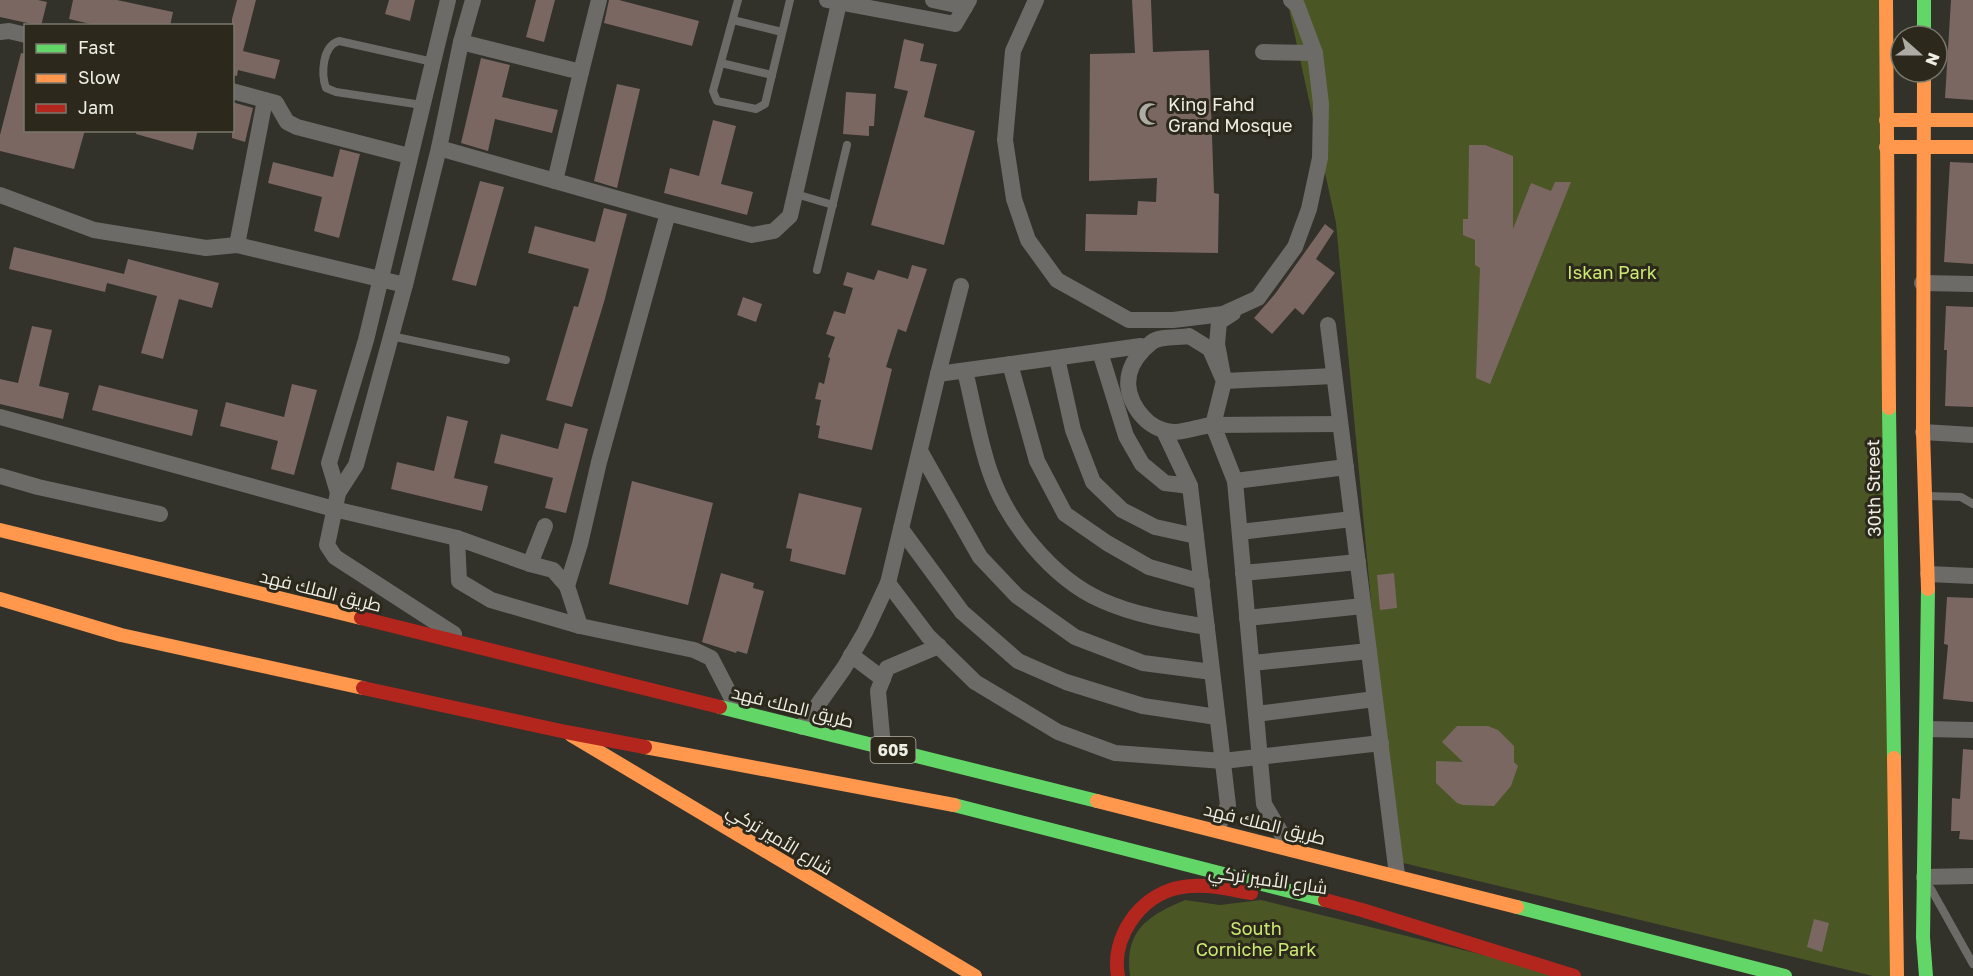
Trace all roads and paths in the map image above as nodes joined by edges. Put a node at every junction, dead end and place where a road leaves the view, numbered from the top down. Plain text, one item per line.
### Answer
1 (448, 0) edge
2 (473, 0) edge
3 (599, 0) edge
4 (738, 0) edge
5 (790, 0) edge
6 (933, 0) edge
7 (1036, 0) edge
8 (1291, 0) edge
9 (1886, 0) edge
10 (1924, 0) edge
11 (833, 1) edge
12 (967, 4) edge
13 (733, 21) junction
14 (1924, 24) edge
15 (0, 32) edge
16 (782, 32) junction
17 (24, 35) edge
18 (461, 42) junction
19 (1263, 52) dead end
20 (1315, 53) junction
21 (433, 62) junction
22 (721, 63) junction
23 (581, 72) junction
24 (772, 75) junction
25 (1924, 84) edge
26 (234, 92) edge
27 (266, 100) junction
28 (422, 105) junction
29 (1886, 120) junction
30 (1924, 120) junction
31 (1973, 120) edge
32 (847, 145) dead end
33 (1924, 146) junction
34 (1886, 147) junction
35 (1973, 147) edge
36 (439, 148) junction
37 (409, 156) junction
38 (555, 181) junction
39 (796, 194) junction
40 (0, 195) edge
41 (833, 205) junction
42 (668, 213) junction
43 (237, 244) junction
44 (818, 270) dead end
45 (380, 278) junction
46 (1922, 283) junction
47 (1973, 284) edge
48 (405, 285) junction
49 (961, 286) dead end
50 (1248, 303) junction
51 (1129, 320) junction
52 (1328, 325) dead end
53 (391, 336) junction
54 (1141, 346) junction
55 (1100, 352) junction
56 (1057, 358) junction
57 (506, 360) dead end
58 (1132, 363) junction
59 (1010, 364) junction
60 (965, 370) junction
61 (938, 374) junction
62 (1334, 376) junction
63 (1224, 381) junction
64 (0, 417) edge
65 (1340, 424) junction
66 (1213, 425) junction
67 (1164, 431) junction
68 (1923, 432) junction
69 (1973, 435) edge
70 (920, 451) junction
71 (1346, 467) junction
72 (0, 476) edge
73 (1235, 481) junction
74 (1190, 486) junction
75 (1925, 496) junction
76 (336, 501) junction
77 (1973, 504) edge
78 (160, 514) dead end
79 (1352, 519) junction
80 (544, 526) dead end
81 (901, 529) junction
82 (0, 530) edge
83 (1240, 532) junction
84 (1196, 536) junction
85 (457, 538) junction
86 (1358, 562) junction
87 (530, 564) junction
88 (1243, 573) junction
89 (1928, 574) junction
90 (1973, 576) edge
91 (1202, 582) junction
92 (888, 583) junction
93 (567, 586) junction
94 (0, 599) edge
95 (1363, 606) junction
96 (1247, 618) junction
97 (580, 626) junction
98 (1207, 627) junction
99 (471, 646) junction
100 (939, 646) junction
101 (1369, 651) junction
102 (851, 655) junction
103 (1252, 663) junction
104 (1212, 672) junction
105 (883, 679) junction
106 (1375, 699) junction
107 (738, 710) junction
108 (1256, 714) junction
109 (1217, 717) junction
110 (802, 727) junction
111 (1928, 729) junction
112 (1973, 729) edge
113 (566, 732) junction
114 (1381, 743) junction
115 (883, 747) junction
116 (1260, 758) junction
117 (1223, 761) junction
118 (954, 765) junction
119 (1030, 783) junction
120 (1003, 789) dead end
121 (956, 805) junction
122 (1001, 805) dead end
123 (1031, 824) junction
124 (1217, 829) junction
125 (1290, 848) junction
126 (1397, 875) junction
127 (1973, 876) edge
128 (1924, 877) junction
129 (1362, 910) junction
130 (1973, 964) edge
131 (975, 976) edge
132 (1118, 976) edge
133 (1574, 976) edge
134 (1785, 976) edge
135 (1898, 976) edge
136 (1926, 976) edge

1 - 21 street
2 - 18 street
3 - 23 street
4 - 13 lane
5 - 16 lane
6 - 12 street
7 - 51 street
8 - 20 street
9 - 29 main road, 30th Street
10 - 14 main road
11 - 12 street
11 - 39 street
13 - 16 lane
13 - 22 lane
15 - 17 street
16 - 24 lane
18 - 23 street
18 - 36 street
19 - 20 street
20 - 50 street
21 - 28 street
21 - 28 lane
22 - 24 lane
22 - 24 lane
23 - 38 street
25 - 30 main road
26 - 27 street
27 - 37 street
27 - 43 street
28 - 37 street
29 - 30 main road
29 - 34 main road, 30th Street
30 - 31 main road
30 - 33 main road
32 - 41 lane
33 - 34 main road
33 - 35 main road
33 - 46 main road
34 - 135 main road, 30th Street
36 - 38 street
36 - 48 street
37 - 45 street
38 - 42 street
39 - 41 lane
39 - 42 street
40 - 43 street
41 - 44 lane
42 - 93 street
43 - 45 street
45 - 48 street
45 - 76 street
46 - 47 street
46 - 68 main road
48 - 53 street
49 - 61 street
50 - 51 street
50 - 63 street
51 - 54 street
52 - 62 street
53 - 57 lane
53 - 76 street
54 - 55 street
54 - 58 street
55 - 56 street
55 - 74 street
56 - 59 street
56 - 84 street
58 - 63 street
58 - 67 street
59 - 60 street
59 - 91 street
60 - 61 street
60 - 98 street
61 - 70 street
62 - 63 street
62 - 65 street
63 - 66 street
64 - 76 street
65 - 66 street
65 - 71 street
66 - 67 street
66 - 73 street
67 - 74 street
68 - 69 street
68 - 75 main road
70 - 81 street
70 - 104 street
71 - 73 street
71 - 79 street
72 - 78 street
73 - 83 street
74 - 84 street
75 - 77 lane
75 - 89 main road
76 - 85 street
76 - 99 street
79 - 83 street
79 - 86 street
80 - 87 street
81 - 92 street
81 - 109 street
82 - 99 main road, طريق الملك فهد / 605
83 - 88 street
84 - 91 street
85 - 87 street
85 - 97 street
86 - 88 street
86 - 95 street
87 - 93 street
88 - 96 street
89 - 90 street
89 - 111 main road
91 - 98 street
92 - 100 street
92 - 102 street
93 - 97 street
94 - 113 main road, 605
95 - 96 street
95 - 101 street
96 - 103 street
97 - 107 street
98 - 104 street
99 - 107 main road, طريق الملك فهد / 605
100 - 105 street
100 - 117 street
101 - 103 street
101 - 106 street
102 - 105 street
102 - 110 street
103 - 108 street
104 - 109 street
105 - 115 street
106 - 108 street
106 - 114 street
107 - 110 main road, طريق الملك فهد / 605
108 - 116 street
109 - 117 street
110 - 115 main road, طريق الملك فهد / 605
111 - 112 street
111 - 128 main road
113 - 121 main road, 605
113 - 131 main road, شارع الأمير تركي
114 - 116 street
114 - 126 street
115 - 118 main road, طريق الملك فهد / 605
116 - 117 street
116 - 125 street
117 - 124 street
118 - 119 main road, طريق الملك فهد / 605
118 - 121 main road
119 - 120 main road
119 - 124 main road, طريق الملك فهد / 605
121 - 123 main road, 605
122 - 123 main road
123 - 129 main road, 605
124 - 125 main road, طريق الملك فهد / 605
125 - 126 main road, طريق الملك فهد / 605
126 - 134 main road, طريق الملك فهد / 605
127 - 128 street
128 - 130 lane
128 - 136 main road
129 - 132 main road, شارع الأمير تركي
129 - 133 main road, 605

